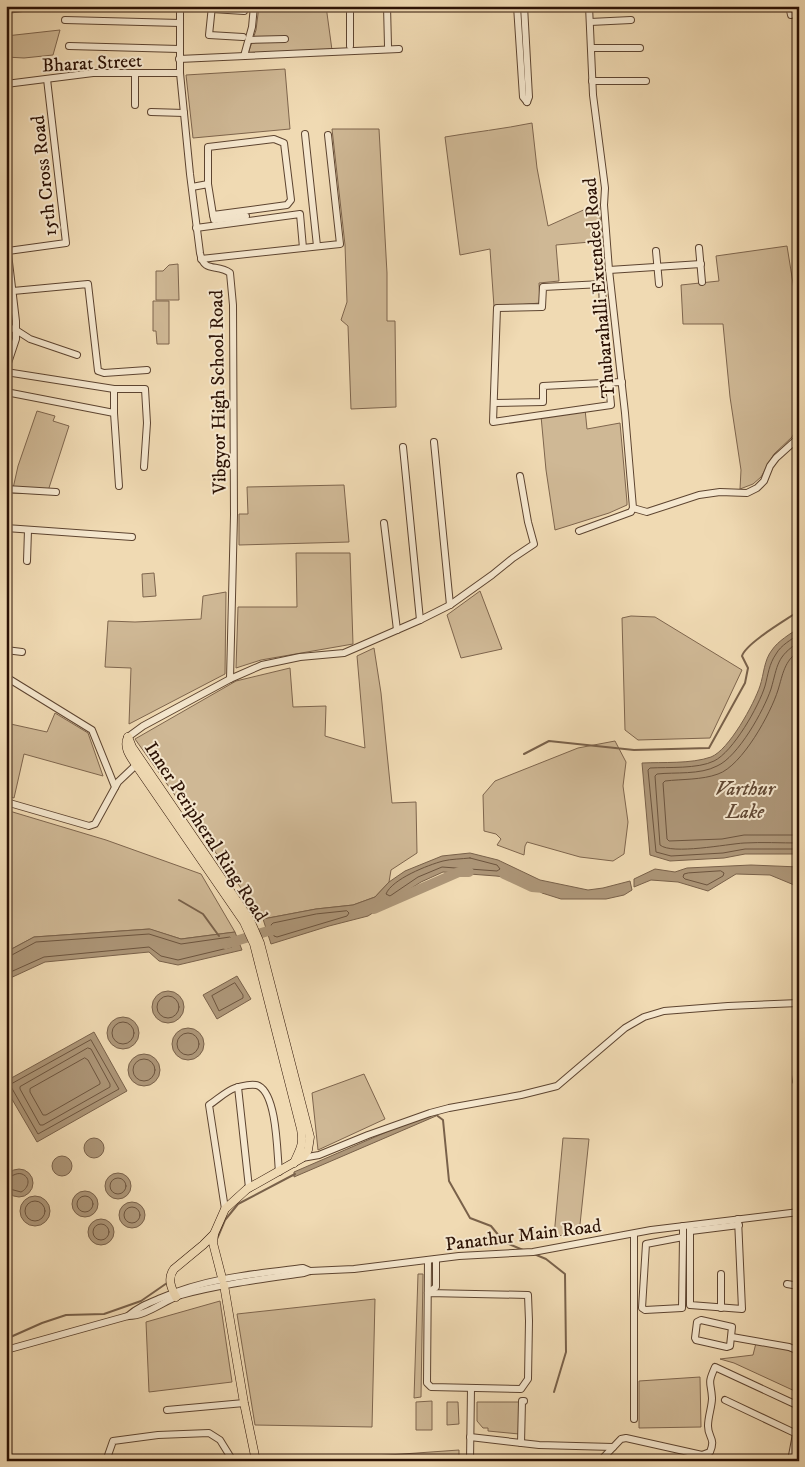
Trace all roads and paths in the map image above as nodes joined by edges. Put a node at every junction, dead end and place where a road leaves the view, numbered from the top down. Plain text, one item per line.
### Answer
1 (38, 6) edge
2 (180, 6) edge
3 (254, 6) edge
4 (350, 6) edge
5 (387, 6) edge
6 (517, 6) edge
7 (524, 6) edge
8 (589, 6) edge
9 (789, 6) edge
10 (212, 8) edge
11 (6, 10) edge
12 (244, 11) dead end
13 (791, 16) dead end
14 (65, 20) dead end
15 (631, 20) dead end
16 (590, 22) junction
17 (180, 23) junction
18 (522, 31) junction
19 (246, 38) junction
20 (285, 39) dead end
21 (69, 46) dead end
22 (350, 46) dead end
23 (388, 46) dead end
24 (523, 47) junction
25 (592, 48) junction
26 (640, 48) dead end
27 (179, 49) junction
28 (399, 49) dead end
29 (244, 56) junction
30 (179, 59) junction
31 (135, 73) junction
32 (180, 73) junction
33 (47, 79) junction
34 (592, 81) junction
35 (646, 81) dead end
36 (6, 84) edge
37 (135, 105) dead end
38 (151, 112) dead end
39 (184, 113) junction
40 (305, 134) dead end
41 (328, 135) dead end
42 (237, 140) dead end
43 (208, 147) junction
44 (208, 184) junction
45 (192, 187) junction
46 (213, 215) junction
47 (246, 216) dead end
48 (196, 228) junction
49 (6, 237) edge
50 (328, 242) dead end
51 (317, 244) junction
52 (304, 248) junction
53 (699, 248) dead end
54 (8, 251) junction
55 (656, 251) dead end
56 (201, 260) junction
57 (701, 264) junction
58 (658, 267) junction
59 (609, 270) junction
60 (8, 274) edge
61 (702, 282) dead end
62 (659, 284) dead end
63 (13, 291) junction
64 (6, 326) edge
65 (16, 330) junction
66 (616, 331) junction
67 (604, 332) junction
68 (77, 355) dead end
69 (6, 370) edge
70 (147, 370) dead end
71 (608, 382) junction
72 (622, 382) junction
73 (114, 389) junction
74 (6, 392) edge
75 (494, 403) junction
76 (114, 413) junction
77 (799, 434) edge
78 (434, 442) dead end
79 (403, 446) dead end
80 (144, 467) dead end
81 (520, 476) dead end
82 (120, 486) dead end
83 (6, 489) edge
84 (56, 492) dead end
85 (633, 508) junction
86 (384, 524) dead end
87 (7, 528) edge
88 (28, 530) junction
89 (579, 531) dead end
90 (132, 537) dead end
91 (6, 555) edge
92 (27, 561) dead end
93 (450, 605) junction
94 (420, 620) junction
95 (396, 630) junction
96 (6, 650) edge
97 (22, 652) dead end
98 (6, 677) edge
99 (230, 679) junction
100 (128, 737) joint
101 (129, 749) junction
102 (136, 765) junction
103 (116, 784) junction
104 (6, 802) edge
105 (247, 921) junction
106 (257, 944) junction
107 (799, 1003) edge
108 (799, 1064) edge
109 (796, 1081) dead end
110 (238, 1087) junction
111 (302, 1158) junction
112 (294, 1163) junction
113 (279, 1172) junction
114 (249, 1188) junction
115 (225, 1209) junction
116 (799, 1212) edge
117 (738, 1222) junction
118 (688, 1228) junction
119 (214, 1234) junction
120 (634, 1234) junction
121 (683, 1237) junction
122 (436, 1259) junction
123 (428, 1260) junction
124 (721, 1274) dead end
125 (223, 1282) junction
126 (787, 1284) dead end
127 (799, 1286) edge
128 (173, 1289) junction
129 (428, 1293) junction
130 (721, 1308) junction
131 (732, 1337) junction
132 (6, 1350) edge
133 (799, 1351) edge
134 (471, 1388) junction
135 (725, 1400) dead end
136 (524, 1401) dead end
137 (244, 1403) junction
138 (799, 1406) edge
139 (168, 1410) dead end
140 (634, 1419) dead end
141 (797, 1435) edge
142 (470, 1437) junction
143 (521, 1442) junction
144 (613, 1447) junction
145 (796, 1448) edge
146 (106, 1461) edge
147 (233, 1461) edge
148 (256, 1461) edge
149 (470, 1461) edge
150 (600, 1461) edge
151 (791, 1461) edge

1 - 11 street
2 - 17 street
3 - 19 street
4 - 22 street
5 - 23 street
6 - 18 street
7 - 18 street
8 - 16 street, Thubarahalli Extended Road
9 - 13 street
10 - 12 street
10 - 19 street
14 - 17 street
15 - 16 street
16 - 25 street, Thubarahalli Extended Road
17 - 27 street
18 - 24 street
19 - 20 street
19 - 29 street
21 - 27 street
24 - 24 street
25 - 26 street
25 - 34 street, Thubarahalli Extended Road
27 - 30 street
28 - 29 street
29 - 30 street
30 - 32 street
31 - 32 street, Bharat Street
31 - 33 street, Bharat Street
31 - 37 street
32 - 39 street
33 - 36 street, Bharat Street
33 - 54 street, 15th Cross Road
34 - 35 street
34 - 59 street, Thubarahalli Extended Road
38 - 39 street
39 - 45 street
40 - 51 street
41 - 51 street
42 - 43 street
43 - 44 street
43 - 46 street
44 - 45 street
44 - 46 street
45 - 48 street
46 - 47 street
48 - 52 street
48 - 56 street
49 - 54 street
50 - 51 street
51 - 52 street
52 - 56 street
53 - 57 street
54 - 60 street
55 - 58 street
56 - 99 street, Vibgyor High School Road
57 - 58 street
57 - 61 street
58 - 59 street
58 - 62 street
59 - 66 street, Thubarahalli Extended Road
60 - 63 street
63 - 65 street
63 - 70 street
64 - 65 street
65 - 68 street
65 - 69 street
66 - 67 street
66 - 72 street, Thubarahalli Extended Road
67 - 71 street
67 - 75 street
69 - 73 street
71 - 72 street
71 - 75 street
71 - 75 street
72 - 85 street, Thubarahalli Extended Road
73 - 76 street
73 - 80 street
74 - 76 street
76 - 82 street
77 - 85 street
78 - 93 street
79 - 94 street
81 - 93 street
83 - 84 street
85 - 89 street
86 - 95 street
87 - 88 street
87 - 91 street
88 - 90 street
88 - 92 street
93 - 94 street
94 - 95 street
95 - 99 street
96 - 97 street
98 - 103 street
99 - 100 street
100 - 101 main road, Inner Peripheral Ring Road
101 - 102 main road, Inner Peripheral Ring Road
101 - 105 main road, Inner Peripheral Ring Road
102 - 103 street
102 - 105 main road, Inner Peripheral Ring Road
103 - 104 street
105 - 106 main road, Inner Peripheral Ring Road
106 - 111 main road, Inner Peripheral Ring Road
106 - 112 main road, Inner Peripheral Ring Road
107 - 111 street
108 - 109 street
110 - 113 street
110 - 114 street
110 - 115 street
111 - 112 main road
112 - 113 main road
113 - 114 main road
114 - 115 main road
115 - 119 main road
116 - 117 street, Panathur Main Road
117 - 118 street, Panathur Main Road
117 - 130 street
118 - 120 street, Panathur Main Road
118 - 121 street
118 - 130 street
119 - 125 main road
119 - 128 main road
120 - 122 street, Panathur Main Road
120 - 140 street
121 - 121 street
122 - 123 street, Panathur Main Road
122 - 129 street
123 - 125 street, Panathur Main Road
123 - 129 street
124 - 130 street
125 - 128 street, Panathur Main Road
125 - 137 main road
126 - 127 street
128 - 132 street, Panathur Main Road
129 - 134 street
129 - 134 street
131 - 131 street
131 - 133 street
134 - 142 street
135 - 141 street
136 - 143 street
137 - 139 street
137 - 148 main road
138 - 144 street
141 - 145 street
142 - 143 street
142 - 149 street
143 - 144 street
144 - 150 street
145 - 151 street
146 - 147 street

